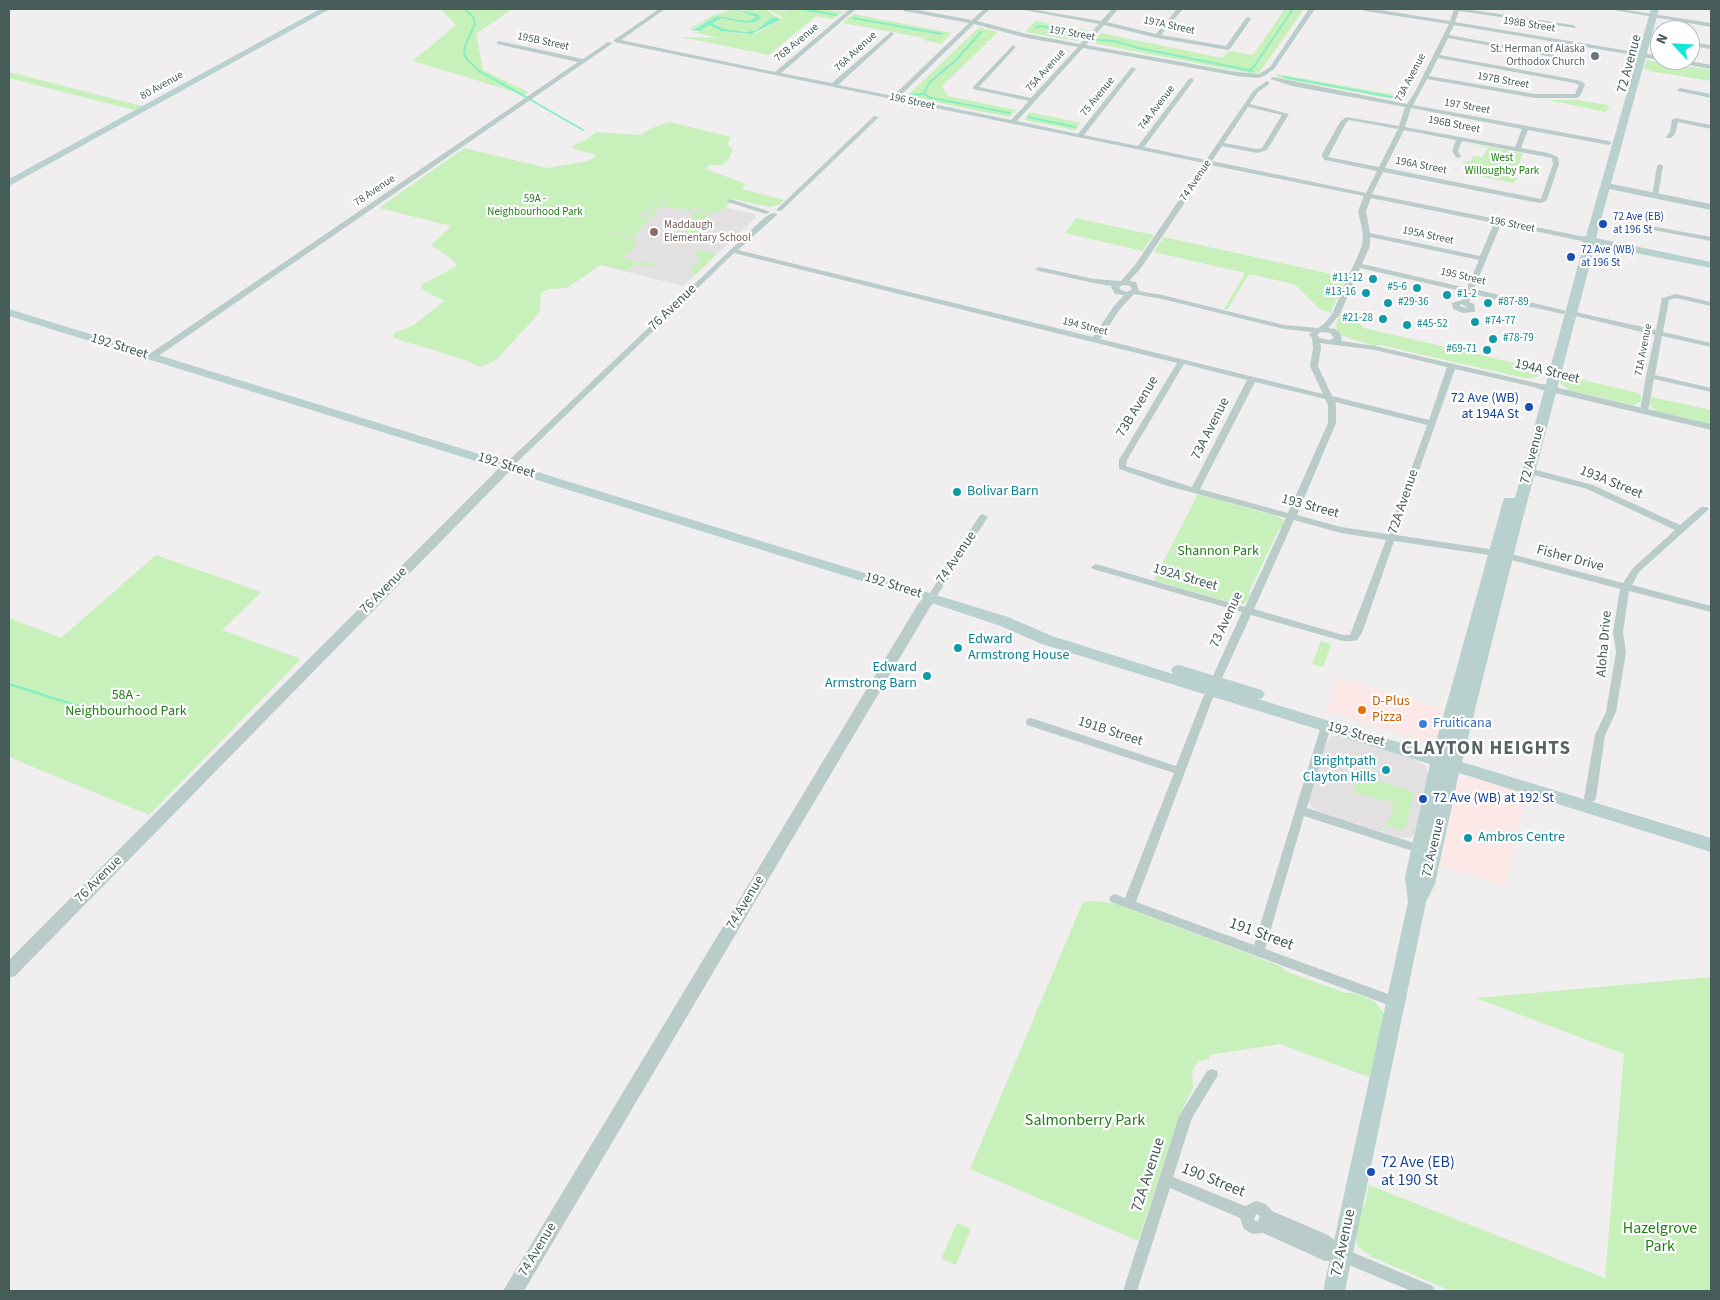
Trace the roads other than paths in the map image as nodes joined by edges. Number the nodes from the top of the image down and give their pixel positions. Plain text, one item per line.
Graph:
1 (326, 9) edge
2 (662, 9) edge
3 (853, 9) edge
4 (904, 9) edge
5 (987, 9) edge
6 (1115, 9) edge
7 (1180, 9) edge
8 (1312, 9) edge
9 (1365, 9) edge
10 (1457, 9) edge
11 (1611, 9) edge
12 (1027, 10) edge
13 (1049, 11) edge
14 (1649, 12) edge
15 (1248, 19) dead end
16 (973, 22) junction
17 (1102, 22) junction
18 (1452, 23) junction
19 (1711, 25) edge
20 (1573, 27) dead end
21 (891, 34) dead end
22 (1157, 36) junction
23 (1446, 36) junction
24 (613, 42) junction
25 (499, 43) dead end
26 (1082, 46) junction
27 (1013, 47) dead end
28 (1552, 54) dead end
29 (1637, 54) junction
30 (1436, 56) junction
31 (1650, 56) edge
32 (583, 61) junction
33 (1272, 68) junction
34 (1133, 69) dead end
35 (776, 74) junction
36 (1425, 77) junction
37 (1258, 78) junction
38 (1191, 80) dead end
39 (1271, 80) junction
40 (834, 86) junction
41 (1680, 90) dead end
42 (1256, 91) junction
43 (1711, 96) edge
44 (894, 98) junction
45 (1033, 100) junction
46 (1247, 105) junction
47 (1409, 106) junction
48 (876, 117) dead end
49 (1012, 123) junction
50 (1402, 127) junction
51 (1525, 128) junction
52 (1711, 128) edge
53 (1079, 137) junction
54 (1669, 137) dead end
55 (1460, 138) junction
56 (1609, 143) junction
57 (1221, 144) junction
58 (1140, 149) junction
59 (1517, 149) junction
60 (1458, 156) dead end
61 (1326, 158) joint
62 (1208, 162) junction
63 (1609, 162) junction
64 (1660, 166) dead end
65 (1380, 170) junction
66 (9, 183) edge
67 (1607, 186) junction
68 (1368, 196) junction
69 (1655, 196) junction
70 (1541, 201) joint
71 (730, 202) dead end
72 (1711, 207) edge
73 (773, 211) junction
74 (1498, 222) junction
75 (1648, 226) dead end
76 (1367, 234) junction
77 (1711, 239) edge
78 (1587, 240) junction
79 (733, 251) junction
80 (1484, 259) junction
81 (1358, 265) junction
82 (1711, 265) edge
83 (1038, 269) dead end
84 (1135, 270) junction
85 (1119, 287) junction
86 (1133, 289) junction
87 (1470, 290) junction
88 (1465, 302) dead end
89 (1711, 304) edge
90 (1117, 308) junction
91 (9, 312) edge
92 (1567, 312) junction
93 (1336, 314) junction
94 (1659, 333) junction
95 (1316, 334) junction
96 (1334, 338) junction
97 (1095, 341) junction
98 (1711, 345) edge
99 (1316, 351) junction
100 (151, 357) junction
101 (1181, 362) junction
102 (1452, 366) junction
103 (1650, 376) junction
104 (1252, 379) junction
105 (1546, 388) junction
106 (1711, 390) edge
107 (1328, 398) junction
108 (1644, 411) junction
109 (1431, 423) junction
110 (1711, 427) edge
111 (507, 466) junction
112 (1122, 467) joint
113 (1529, 471) junction
114 (1195, 490) junction
115 (1704, 509) dead end
116 (983, 517) dead end
117 (1292, 517) junction
118 (1681, 529) junction
119 (1392, 537) junction
120 (1502, 554) junction
121 (1096, 567) dead end
122 (1625, 588) junction
123 (931, 598) junction
124 (1711, 609) edge
125 (1248, 610) junction
126 (1354, 638) joint
127 (1213, 686) junction
128 (1031, 722) dead end
129 (1326, 726) junction
130 (1447, 759) junction
131 (1180, 771) junction
132 (1590, 798) junction
133 (1300, 810) junction
134 (1711, 838) edge
135 (1711, 845) edge
136 (1419, 849) junction
137 (1116, 899) dead end
138 (1417, 902) junction
139 (1129, 904) junction
140 (1258, 951) junction
141 (9, 971) edge
142 (1396, 1002) junction
143 (1212, 1075) dead end
144 (1165, 1180) junction
145 (1342, 1255) junction
146 (513, 1291) edge
147 (1130, 1291) edge
148 (1334, 1291) edge
149 (1428, 1291) edge

1 - 66 main road, 80 Avenue
2 - 24 street, 78 Avenue
3 - 35 street, 76B Avenue
4 - 16 street, 197 Street
5 - 16 street
6 - 17 street, 75A Avenue
7 - 22 street
8 - 33 street
9 - 18 street, 198B Street
10 - 18 street, 73A Avenue
10 - 20 street
11 - 14 street
12 - 13 street, 197A Street
13 - 17 street, 197A Street
14 - 19 street
14 - 29 main road, 72 Avenue
15 - 22 street, 197A Street
16 - 26 street, 197 Street
16 - 44 street
17 - 22 street, 197A Street
17 - 26 street, 75A Avenue
18 - 23 street, 73A Avenue
18 - 29 street, 198B Street
21 - 40 street, 76A Avenue
23 - 28 street
23 - 30 street, 73A Avenue
24 - 32 street, 78 Avenue
24 - 35 street, 196 Street
25 - 32 street, 195B Street
26 - 37 street, 197 Street
26 - 45 street, 75A Avenue
27 - 45 street
29 - 31 street, 198B Street
29 - 56 main road, 72 Avenue
29 - 63 main road, 72 Avenue
30 - 36 street, 73A Avenue
30 - 36 street, 197B Street
32 - 100 street, 78 Avenue
33 - 37 street
33 - 39 street
34 - 53 street, 75 Avenue
35 - 40 street, 196 Street
36 - 47 street, 73A Avenue
37 - 39 street, 197 Street
37 - 42 street, 74 Avenue
38 - 58 street, 74A Avenue
39 - 42 street, 74 Avenue
39 - 47 street, 197 Street
40 - 44 street, 196 Street
41 - 43 street
42 - 46 street, 74 Avenue
44 - 49 street, 196 Street
45 - 49 street, 75A Avenue
46 - 57 street, 74 Avenue
46 - 57 street
47 - 50 street, 73A Avenue
47 - 51 street, 197 Street
48 - 73 street, 76 Avenue
49 - 53 street, 196 Street
50 - 55 street, 196B Street
50 - 61 street, 196B Street
50 - 65 street, 73A Avenue
51 - 56 street, 197 Street
51 - 59 street
52 - 54 street
53 - 58 street, 196 Street
55 - 59 street, 196B Street
55 - 60 street
56 - 63 main road, 72 Avenue
57 - 62 street, 74 Avenue
58 - 62 street, 196 Street
59 - 70 street, 196B Street
61 - 65 street, 196A Street
62 - 68 street, 196 Street
62 - 84 street, 74 Avenue
63 - 67 main road, 72 Avenue
63 - 78 main road, 72 Avenue
64 - 69 street
65 - 68 street, 73A Avenue
65 - 70 street, 196A Street
67 - 69 street
67 - 78 main road, 72 Avenue
68 - 74 street, 196 Street
68 - 76 street, 73A Avenue
69 - 72 street
71 - 73 street
73 - 79 street, 76 Avenue
74 - 78 street, 196 Street
74 - 80 street
75 - 77 street
76 - 80 street, 195A Street
76 - 81 street
78 - 82 main road, 196 Street
78 - 92 main road, 72 Avenue
78 - 92 main road, 72 Avenue
79 - 97 street, 194 Street
79 - 111 street, 76 Avenue
80 - 87 street
81 - 87 street, 195 Street
81 - 93 street
83 - 85 street
84 - 85 street, 74 Avenue
84 - 86 street, 74 Avenue
85 - 86 street
85 - 90 street
86 - 90 street
86 - 95 street
87 - 88 street
87 - 92 street, 195 Street
89 - 94 street, 71A Avenue
90 - 97 street
91 - 100 main road, 192 Street
92 - 94 street, 195 Street
92 - 105 main road, 72 Avenue
93 - 95 street
93 - 96 street
94 - 98 street, 195 Street
94 - 103 street, 71A Avenue
95 - 96 street
95 - 96 street
95 - 99 street, 73 Avenue
96 - 99 street
96 - 102 street, 194A Street
97 - 101 street, 194 Street
99 - 107 street, 73 Avenue
100 - 111 main road, 192 Street
101 - 104 street, 194 Street
101 - 112 street, 73B Avenue
102 - 105 street, 194A Street
102 - 109 street, 72A Avenue
103 - 106 street
103 - 108 street, 71A Avenue
104 - 107 street, 194 Street
104 - 114 street, 73A Avenue
105 - 108 street, 194A Street
105 - 113 main road, 72 Avenue
105 - 120 main road, 72 Avenue
107 - 109 street, 194 Street
107 - 117 street, 73 Avenue
108 - 110 street, 194A Street
109 - 119 street, 72A Avenue
111 - 123 main road, 192 Street
111 - 141 street, 76 Avenue
112 - 114 street, 193 Street
113 - 118 street, 193A Street
113 - 120 main road, 72 Avenue
114 - 117 street, 193 Street
115 - 118 street, Aloha Drive
116 - 123 street, 74 Avenue
117 - 119 street, 193 Street
117 - 125 street, 73 Avenue
118 - 122 street, Aloha Drive
119 - 120 street, 193 Street
119 - 126 street, 72A Avenue
120 - 122 street, Fisher Drive
120 - 130 main road, 72 Avenue
120 - 130 main road, 72 Avenue
121 - 125 street, 192A Street
122 - 124 street, Fisher Drive
122 - 132 street, Aloha Drive
123 - 127 main road, 192 Street
123 - 146 street, 74 Avenue
125 - 126 street, 192A Street
125 - 127 street, 73 Avenue
127 - 129 main road, 192 Street
127 - 130 main road, 192 Street
127 - 131 street, 73 Avenue
128 - 131 street, 191B Street
129 - 130 main road, 192 Street
129 - 133 street
130 - 132 main road, 192 Street
130 - 135 main road, 192 Street
130 - 136 main road, 72 Avenue
130 - 138 main road, 72 Avenue
131 - 139 street, 73 Avenue
132 - 134 main road, 192 Street
133 - 136 street
133 - 140 street
136 - 138 main road, 72 Avenue
137 - 139 street, 191 Street
138 - 142 main road, 72 Avenue
139 - 140 street, 191 Street
140 - 142 street, 191 Street
142 - 145 main road, 72 Avenue
143 - 144 street, 72A Avenue
144 - 145 street, 190 Street
144 - 147 street, 72A Avenue
145 - 148 main road, 72 Avenue
145 - 149 street, 190 Street

